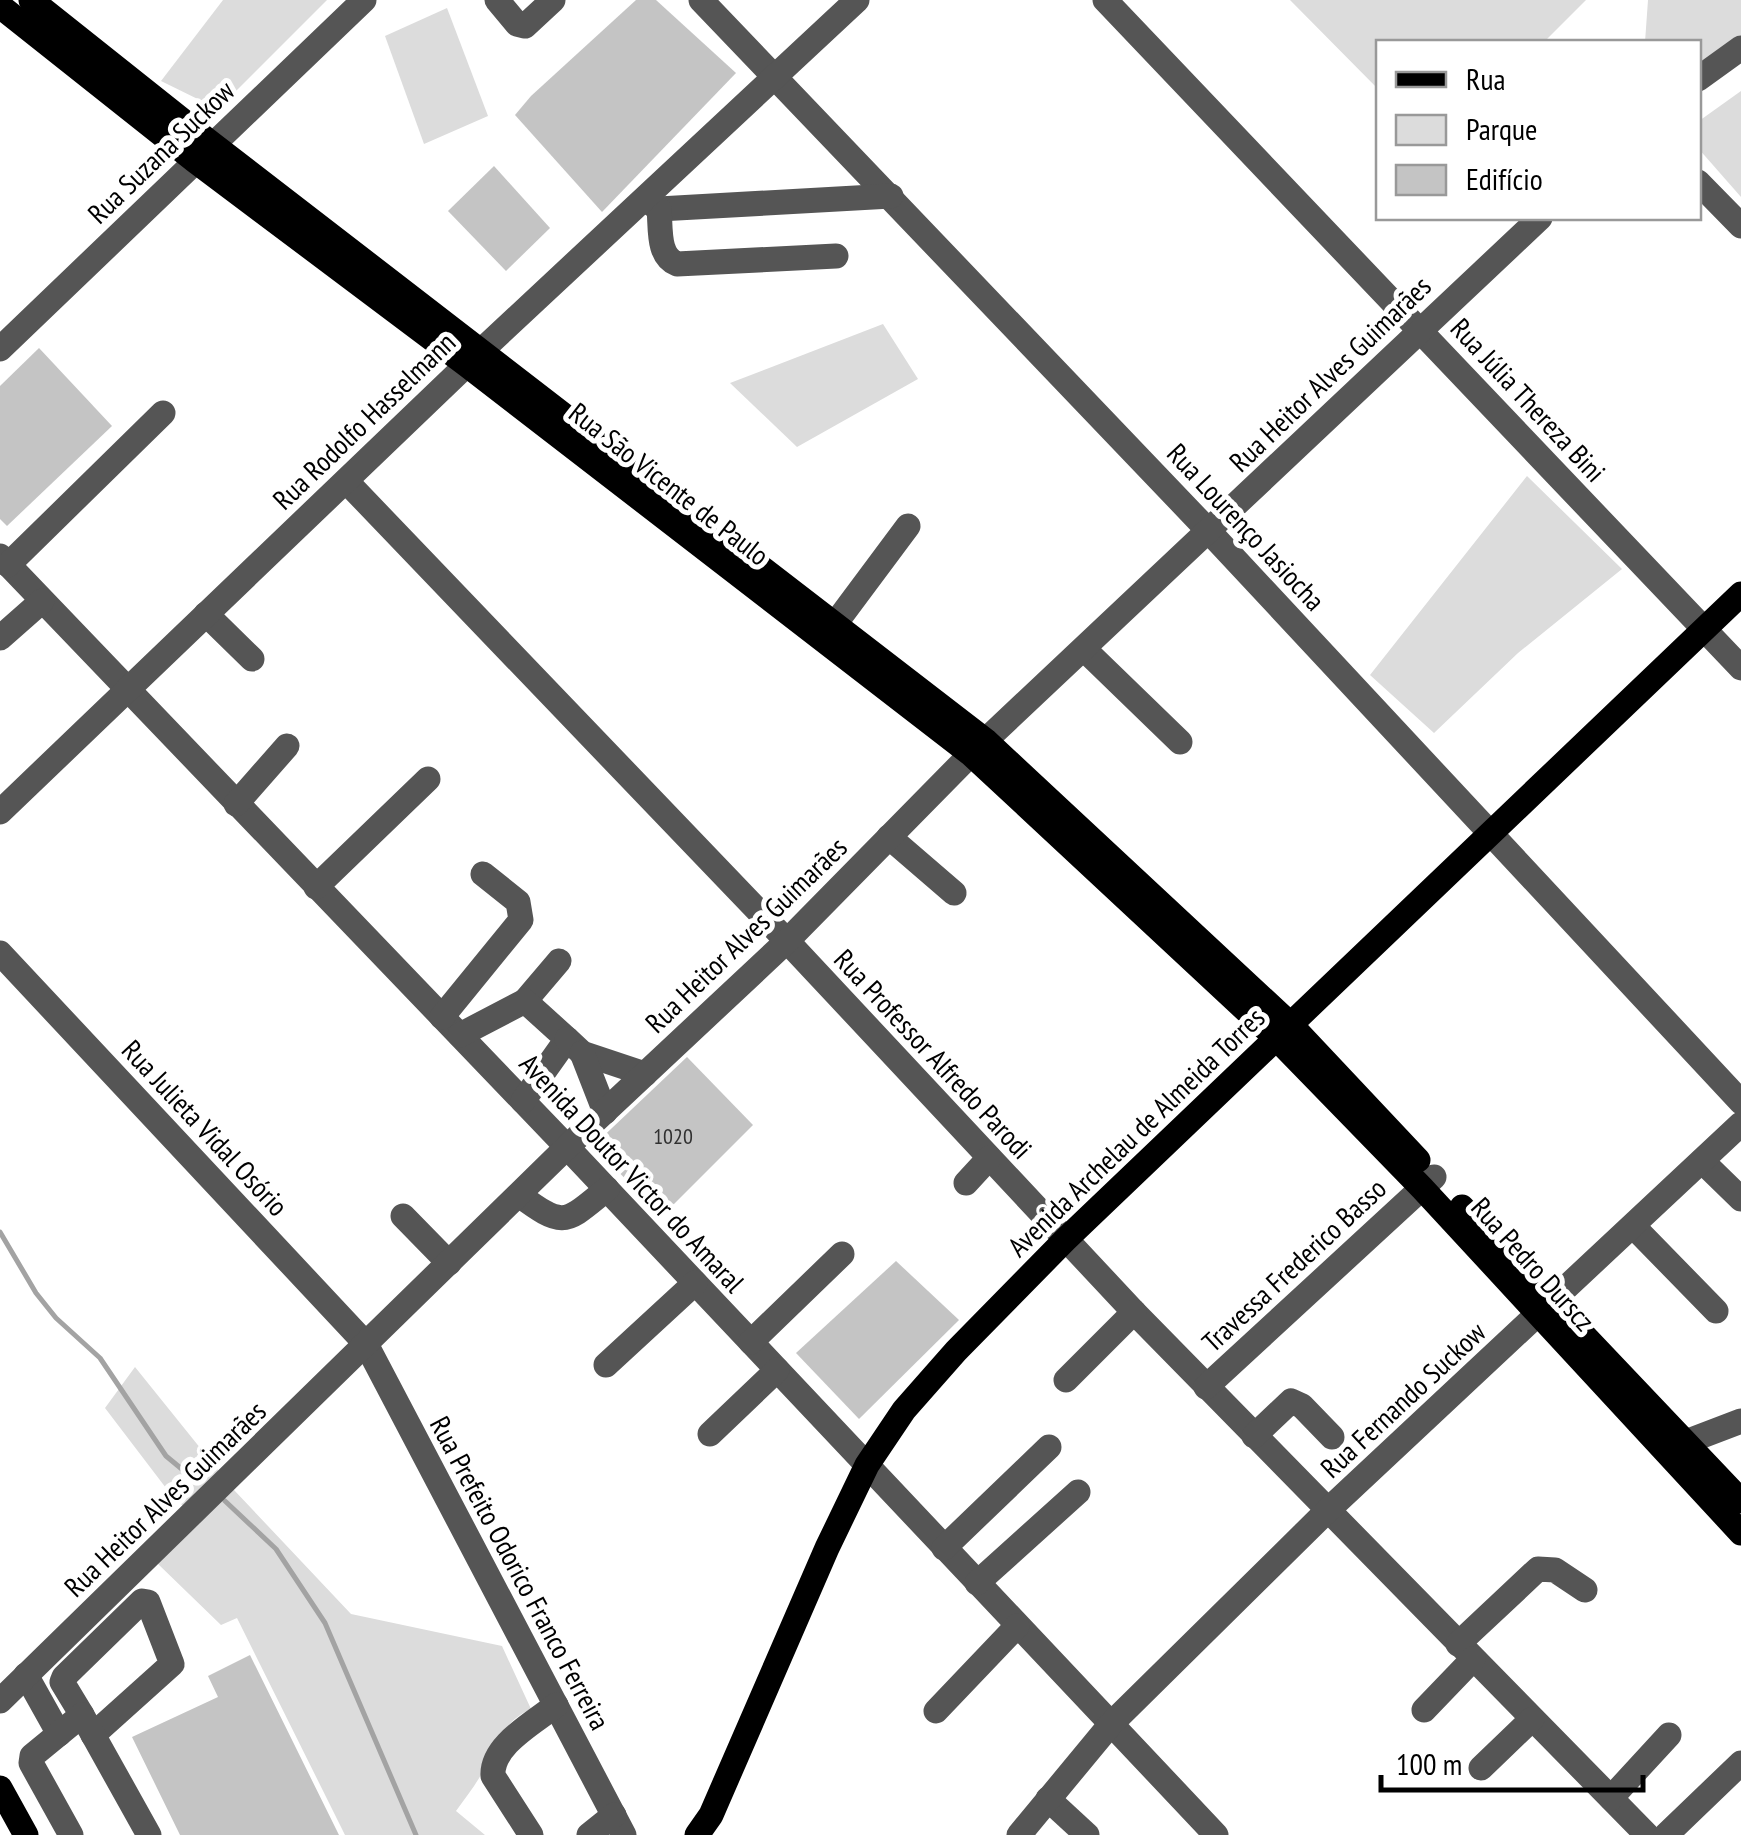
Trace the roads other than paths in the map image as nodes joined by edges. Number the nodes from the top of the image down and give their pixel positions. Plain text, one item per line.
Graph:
1 (32, 0) edge
2 (364, 0) edge
3 (497, 0) edge
4 (553, 0) edge
5 (701, 0) edge
6 (857, 0) edge
7 (1105, 0) edge
8 (0, 6) edge
9 (1741, 48) edge
10 (1701, 76) edge
11 (774, 79) junction
12 (144, 105) junction
13 (203, 152) junction
14 (1701, 185) edge
15 (892, 196) junction
16 (652, 204) junction
17 (1538, 220) edge
18 (1741, 226) edge
19 (836, 256) dead end
20 (1420, 329) junction
21 (0, 349) edge
22 (475, 358) junction
23 (163, 413) dead end
24 (346, 481) junction
25 (908, 526) dead end
26 (1209, 531) junction
27 (5, 566) edge
28 (1741, 594) edge
29 (42, 601) junction
30 (206, 614) junction
31 (835, 624) junction
32 (1704, 629) junction
33 (0, 638) edge
34 (1084, 649) junction
35 (252, 659) dead end
36 (1741, 668) edge
37 (126, 690) junction
38 (1180, 742) dead end
39 (288, 746) dead end
40 (978, 748) junction
41 (428, 779) dead end
42 (236, 804) junction
43 (0, 812) edge
44 (1490, 833) junction
45 (889, 838) junction
46 (483, 874) dead end
47 (316, 887) junction
48 (954, 893) dead end
49 (787, 941) junction
50 (0, 953) edge
51 (559, 961) dead end
52 (524, 1002) junction
53 (451, 1026) junction
54 (1284, 1032) junction
55 (574, 1046) junction
56 (645, 1074) junction
57 (523, 1100) junction
58 (1741, 1102) edge
59 (604, 1112) junction
60 (1741, 1124) edge
61 (568, 1147) junction
62 (989, 1158) junction
63 (1702, 1162) junction
64 (1428, 1182) junction
65 (966, 1184) dead end
66 (607, 1189) junction
67 (519, 1194) junction
68 (1741, 1199) edge
69 (403, 1216) dead end
70 (1633, 1226) junction
71 (1065, 1240) junction
72 (842, 1254) dead end
73 (449, 1263) junction
74 (695, 1282) junction
75 (1545, 1309) junction
76 (1716, 1311) dead end
77 (1134, 1312) junction
78 (751, 1342) junction
79 (366, 1344) junction
80 (606, 1365) dead end
81 (778, 1370) junction
82 (1066, 1380) dead end
83 (1206, 1387) junction
84 (1741, 1421) edge
85 (710, 1434) dead end
86 (1254, 1436) junction
87 (1332, 1437) dead end
88 (1686, 1442) junction
89 (1049, 1447) dead end
90 (867, 1466) junction
91 (1078, 1492) dead end
92 (1741, 1501) edge
93 (1327, 1511) junction
94 (1741, 1533) edge
95 (944, 1548) junction
96 (978, 1583) junction
97 (1585, 1590) dead end
98 (1017, 1626) junction
99 (1466, 1652) junction
100 (26, 1676) junction
101 (0, 1701) edge
102 (556, 1705) junction
103 (1424, 1710) dead end
104 (936, 1711) dead end
105 (1532, 1718) junction
106 (88, 1725) junction
107 (1110, 1725) junction
108 (59, 1734) junction
109 (1669, 1735) dead end
110 (1741, 1763) edge
111 (1481, 1768) dead end
112 (0, 1788) edge
113 (1611, 1798) junction
114 (1048, 1799) junction
115 (622, 1828) edge
116 (702, 1831) edge
117 (26, 1835) edge
118 (71, 1835) edge
119 (149, 1835) edge
120 (530, 1835) edge
121 (589, 1835) edge
122 (1019, 1835) edge
123 (1087, 1835) edge
124 (1216, 1835) edge
125 (1647, 1835) edge
126 (1666, 1835) edge

1 - 12 main road, Rua São Vicente de Paulo
2 - 13 street, Rua Suzana Suckow
3 - 4 street
5 - 11 street, Rua Lourenço Jasiocha
6 - 11 street, Rua Rodolfo Hasselmann
7 - 20 street, Rua Júlia Thereza Bini
8 - 12 main road, Rua São Vicente de Paulo
9 - 10 street
11 - 15 street, Rua Lourenço Jasiocha
11 - 16 street, Rua Rodolfo Hasselmann
12 - 13 main road, Rua São Vicente de Paulo
13 - 21 street, Rua Suzana Suckow
13 - 22 main road, Rua São Vicente de Paulo
14 - 18 street
15 - 16 street
15 - 26 street, Rua Lourenço Jasiocha
16 - 19 street
16 - 22 street, Rua Rodolfo Hasselmann
17 - 20 street, Rua Heitor Alves Guimarães
20 - 26 street, Rua Heitor Alves Guimarães
20 - 32 street, Rua Júlia Thereza Bini
22 - 24 street, Rua Rodolfo Hasselmann
22 - 31 main road, Rua São Vicente de Paulo
22 - 40 main road, Rua São Vicente de Paulo
23 - 27 street
24 - 30 street, Rua Rodolfo Hasselmann
24 - 49 street, Rua Professor Alfredo Parodi
25 - 31 street
26 - 34 street, Rua Heitor Alves Guimarães
26 - 44 street, Rua Lourenço Jasiocha
27 - 29 street, Avenida Doutor Victor do Amaral
28 - 32 main road, Avenida Archelau de Almeida Torres
29 - 33 street
29 - 37 street, Avenida Doutor Victor do Amaral
30 - 35 street
30 - 37 street, Rua Rodolfo Hasselmann
31 - 40 main road, Rua São Vicente de Paulo
32 - 36 street, Rua Júlia Thereza Bini
32 - 44 main road, Avenida Archelau de Almeida Torres
34 - 38 street
34 - 40 street, Rua Heitor Alves Guimarães
37 - 42 street, Avenida Doutor Victor do Amaral
37 - 43 street, Rua Rodolfo Hasselmann
39 - 42 street
40 - 45 street, Rua Heitor Alves Guimarães
40 - 54 main road, Rua São Vicente de Paulo
41 - 47 street
42 - 47 street, Avenida Doutor Victor do Amaral
44 - 54 main road, Avenida Archelau de Almeida Torres
44 - 58 street, Rua Lourenço Jasiocha
45 - 48 street
45 - 49 street, Rua Heitor Alves Guimarães
46 - 53 street
47 - 53 street, Avenida Doutor Victor do Amaral
49 - 56 street, Rua Heitor Alves Guimarães
49 - 62 street, Rua Professor Alfredo Parodi
50 - 79 street, Rua Julieta Vidal Osório
51 - 52 street
52 - 53 street
52 - 55 street
53 - 57 street, Avenida Doutor Victor do Amaral
54 - 64 main road, Rua Pedro Durscz
54 - 71 main road, Avenida Archelau de Almeida Torres
55 - 56 street
55 - 57 street
55 - 59 street
56 - 59 street, Rua Heitor Alves Guimarães
57 - 61 street, Avenida Doutor Victor do Amaral
59 - 61 street, Rua Heitor Alves Guimarães
60 - 63 street, Rua Fernando Suckow
61 - 66 street, Avenida Doutor Victor do Amaral
61 - 67 street, Rua Heitor Alves Guimarães
62 - 65 street
62 - 71 street, Rua Professor Alfredo Parodi
63 - 68 street
63 - 70 street, Rua Fernando Suckow
64 - 75 main road, Rua Pedro Durscz
64 - 83 street, Travessa Frederico Basso
66 - 67 street
66 - 74 street, Avenida Doutor Victor do Amaral
67 - 73 street, Rua Heitor Alves Guimarães
69 - 73 street
70 - 75 street, Rua Fernando Suckow
70 - 76 street
71 - 77 street, Rua Professor Alfredo Parodi
71 - 90 main road, Avenida Archelau de Almeida Torres
72 - 78 street
73 - 79 street, Rua Heitor Alves Guimarães
74 - 78 street, Avenida Doutor Victor do Amaral
74 - 80 street
75 - 88 main road, Rua Pedro Durscz
75 - 93 street, Rua Fernando Suckow
75 - 94 main road, Rua Pedro Durscz
77 - 82 street
77 - 83 street, Rua Professor Alfredo Parodi
78 - 81 street, Avenida Doutor Victor do Amaral
79 - 100 street, Rua Heitor Alves Guimarães
79 - 102 street, Rua Prefeito Odorico Franco Ferreira
81 - 85 street
81 - 90 street, Avenida Doutor Victor do Amaral
83 - 86 street, Rua Professor Alfredo Parodi
84 - 88 street
86 - 87 street
86 - 93 street, Rua Professor Alfredo Parodi
88 - 92 main road, Rua Pedro Durscz
89 - 95 street
90 - 95 street, Avenida Doutor Victor do Amaral
90 - 116 main road, Avenida Archelau de Almeida Torres
91 - 96 street
93 - 99 street, Rua Professor Alfredo Parodi
93 - 107 street, Rua Fernando Suckow
95 - 96 street, Avenida Doutor Victor do Amaral
96 - 98 street, Avenida Doutor Victor do Amaral
97 - 99 street
98 - 104 street
98 - 107 street, Avenida Doutor Victor do Amaral
99 - 103 street
99 - 105 street, Rua Professor Alfredo Parodi
100 - 101 street, Rua Heitor Alves Guimarães
100 - 108 street
102 - 115 street, Rua Prefeito Odorico Franco Ferreira
102 - 120 street
105 - 111 street
105 - 113 street, Rua Professor Alfredo Parodi
106 - 106 street
106 - 108 street
106 - 119 street
107 - 114 street, Rua Fernando Suckow
107 - 124 street, Avenida Doutor Victor do Amaral
108 - 118 street
109 - 113 street
110 - 126 street
112 - 117 main road
113 - 125 street, Rua Professor Alfredo Parodi
114 - 122 street, Rua Fernando Suckow
114 - 123 street
115 - 121 street

